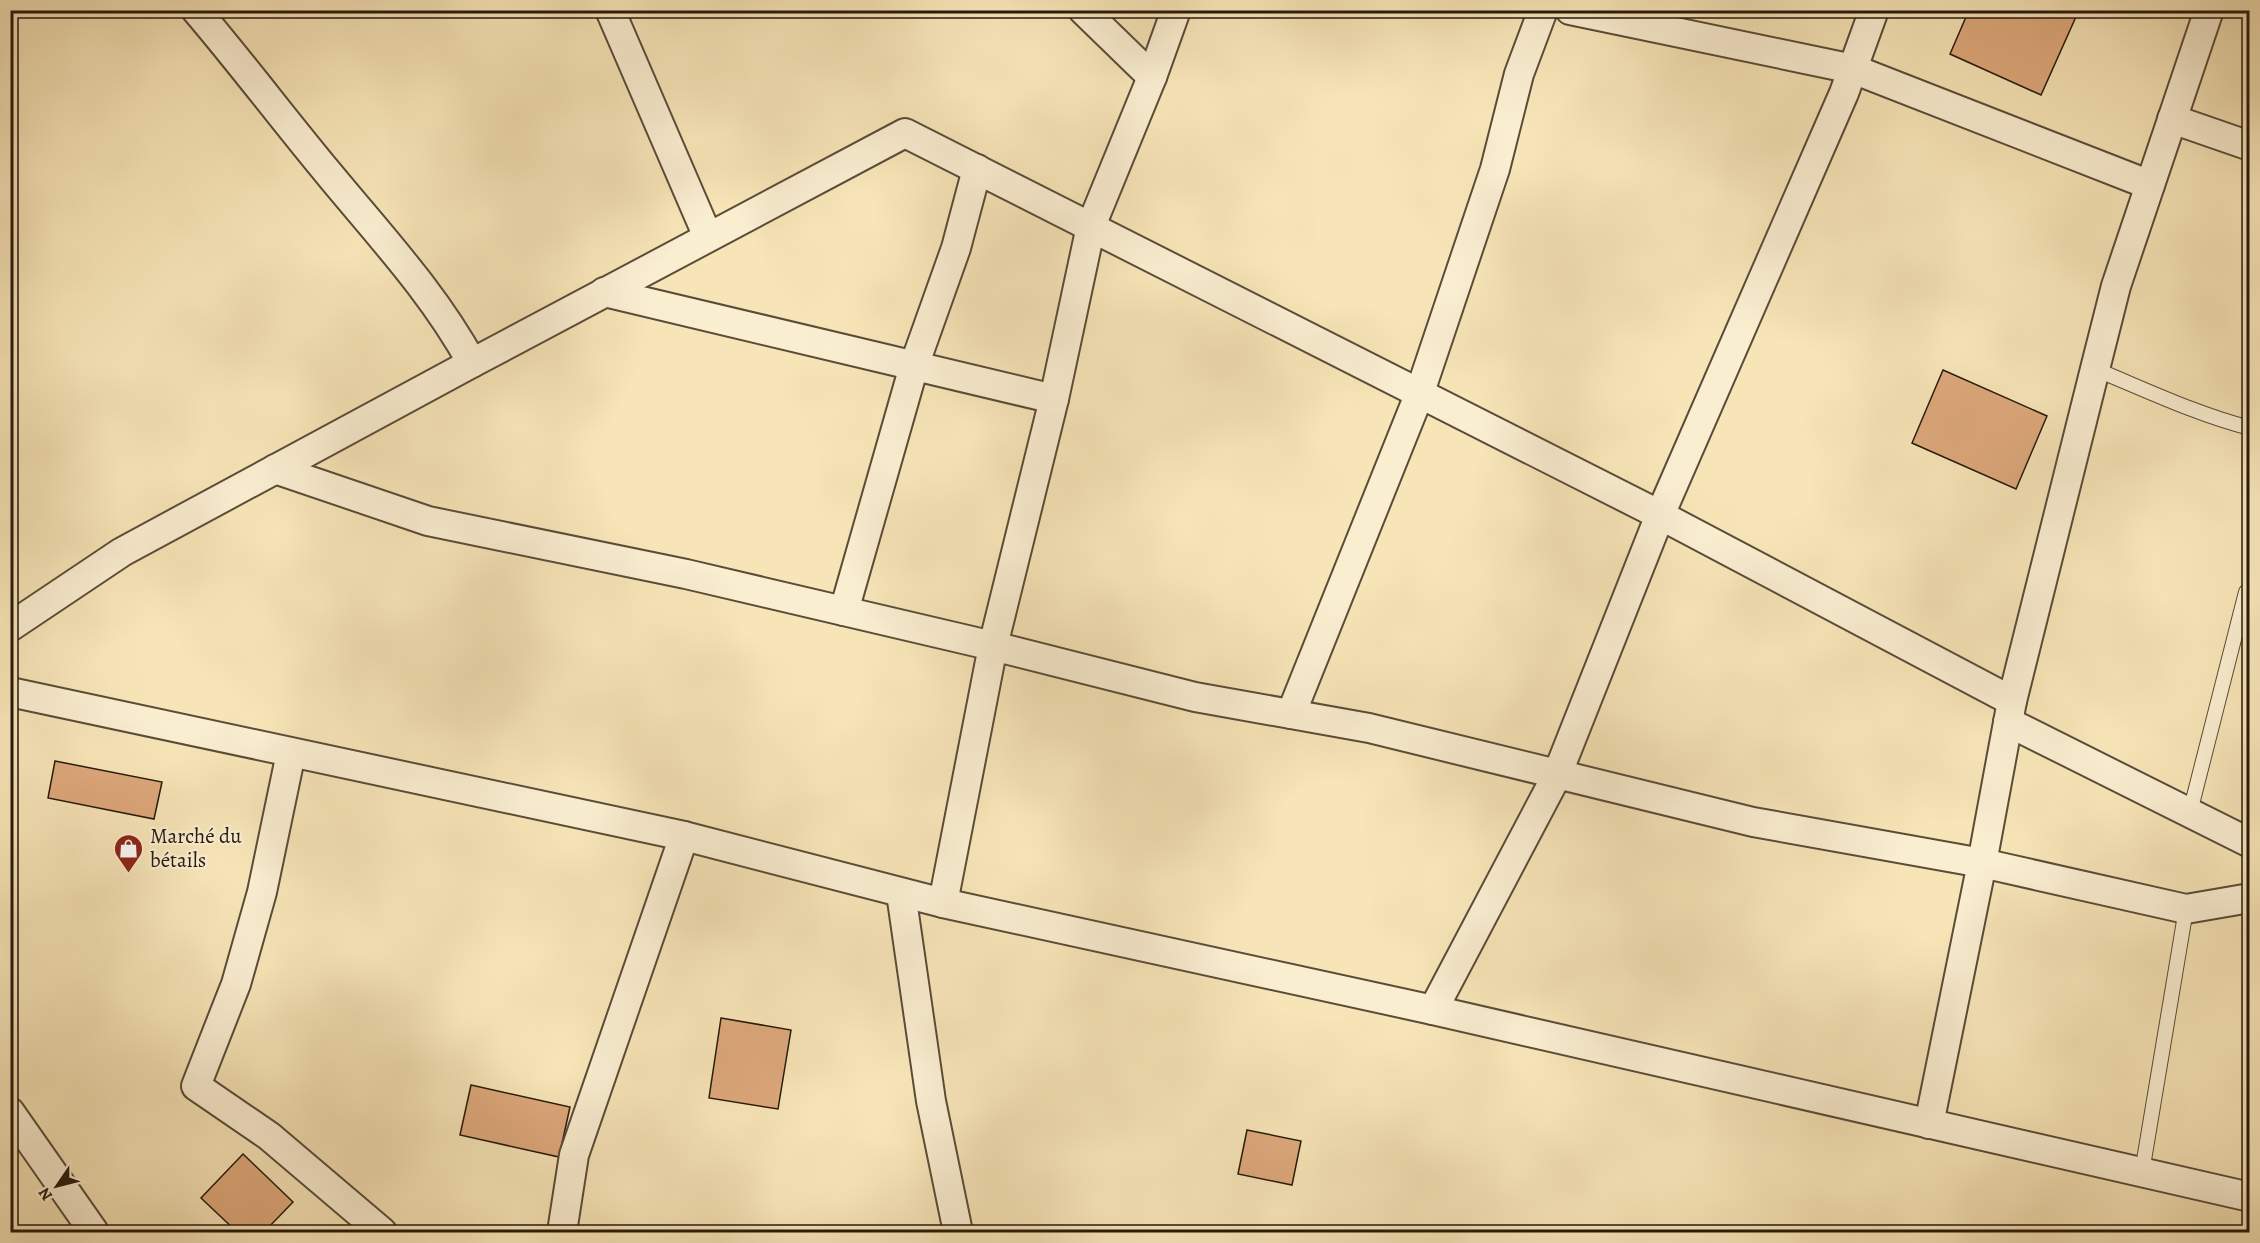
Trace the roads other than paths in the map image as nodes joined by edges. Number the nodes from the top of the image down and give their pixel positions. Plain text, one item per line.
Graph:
1 (196, 10) edge
2 (610, 10) edge
3 (1083, 10) edge
4 (1176, 10) edge
5 (1543, 10) edge
6 (1570, 10) edge
7 (1874, 10) edge
8 (2209, 10) edge
9 (1853, 69) junction
10 (1152, 77) junction
11 (2172, 119) junction
12 (2250, 146) edge
13 (977, 169) junction
14 (2150, 185) junction
15 (1091, 226) junction
16 (708, 237) junction
17 (604, 292) junction
18 (472, 363) junction
19 (914, 366) junction
20 (2095, 369) junction
21 (1419, 395) junction
22 (1054, 399) junction
23 (2250, 428) edge
24 (276, 469) junction
25 (1659, 515) junction
26 (2246, 592) dead end
27 (844, 611) junction
28 (10, 627) edge
29 (993, 646) junction
30 (10, 692) edge
31 (2010, 711) junction
32 (1291, 714) junction
33 (291, 753) junction
34 (1557, 775) junction
35 (2190, 812) junction
36 (684, 836) junction
37 (2250, 843) edge
38 (1982, 863) junction
39 (901, 892) junction
40 (2250, 898) edge
41 (943, 903) junction
42 (2186, 909) junction
43 (1433, 1010) junction
44 (10, 1112) edge
45 (1929, 1124) junction
46 (2142, 1172) junction
47 (2250, 1197) edge
48 (94, 1233) edge
49 (382, 1233) edge
50 (562, 1233) edge
51 (958, 1233) edge

1 - 18 street
2 - 16 street
3 - 10 street
4 - 10 street
5 - 21 street
6 - 9 street
7 - 9 street
8 - 11 street
9 - 14 street
9 - 25 street
10 - 15 street
11 - 12 street
11 - 14 street
13 - 15 street
13 - 16 street
13 - 19 street
14 - 20 street
15 - 21 street
15 - 22 street
16 - 17 street
17 - 18 street
17 - 19 street
18 - 24 street
19 - 22 street
19 - 27 street
20 - 23 lane
20 - 31 street
21 - 25 street
21 - 32 street
22 - 29 street
24 - 27 street
24 - 28 street
25 - 31 street
25 - 34 street
26 - 35 lane
27 - 29 street
29 - 32 street
29 - 41 street
30 - 33 street
31 - 35 street
31 - 38 street
32 - 34 street
33 - 36 street
33 - 49 street
34 - 38 street
34 - 43 street
35 - 37 street
36 - 39 street
36 - 50 street
38 - 42 street
38 - 45 street
39 - 41 street
39 - 51 street
40 - 42 street
41 - 43 street
42 - 46 lane
43 - 45 street
44 - 48 street
45 - 46 street
46 - 47 street

